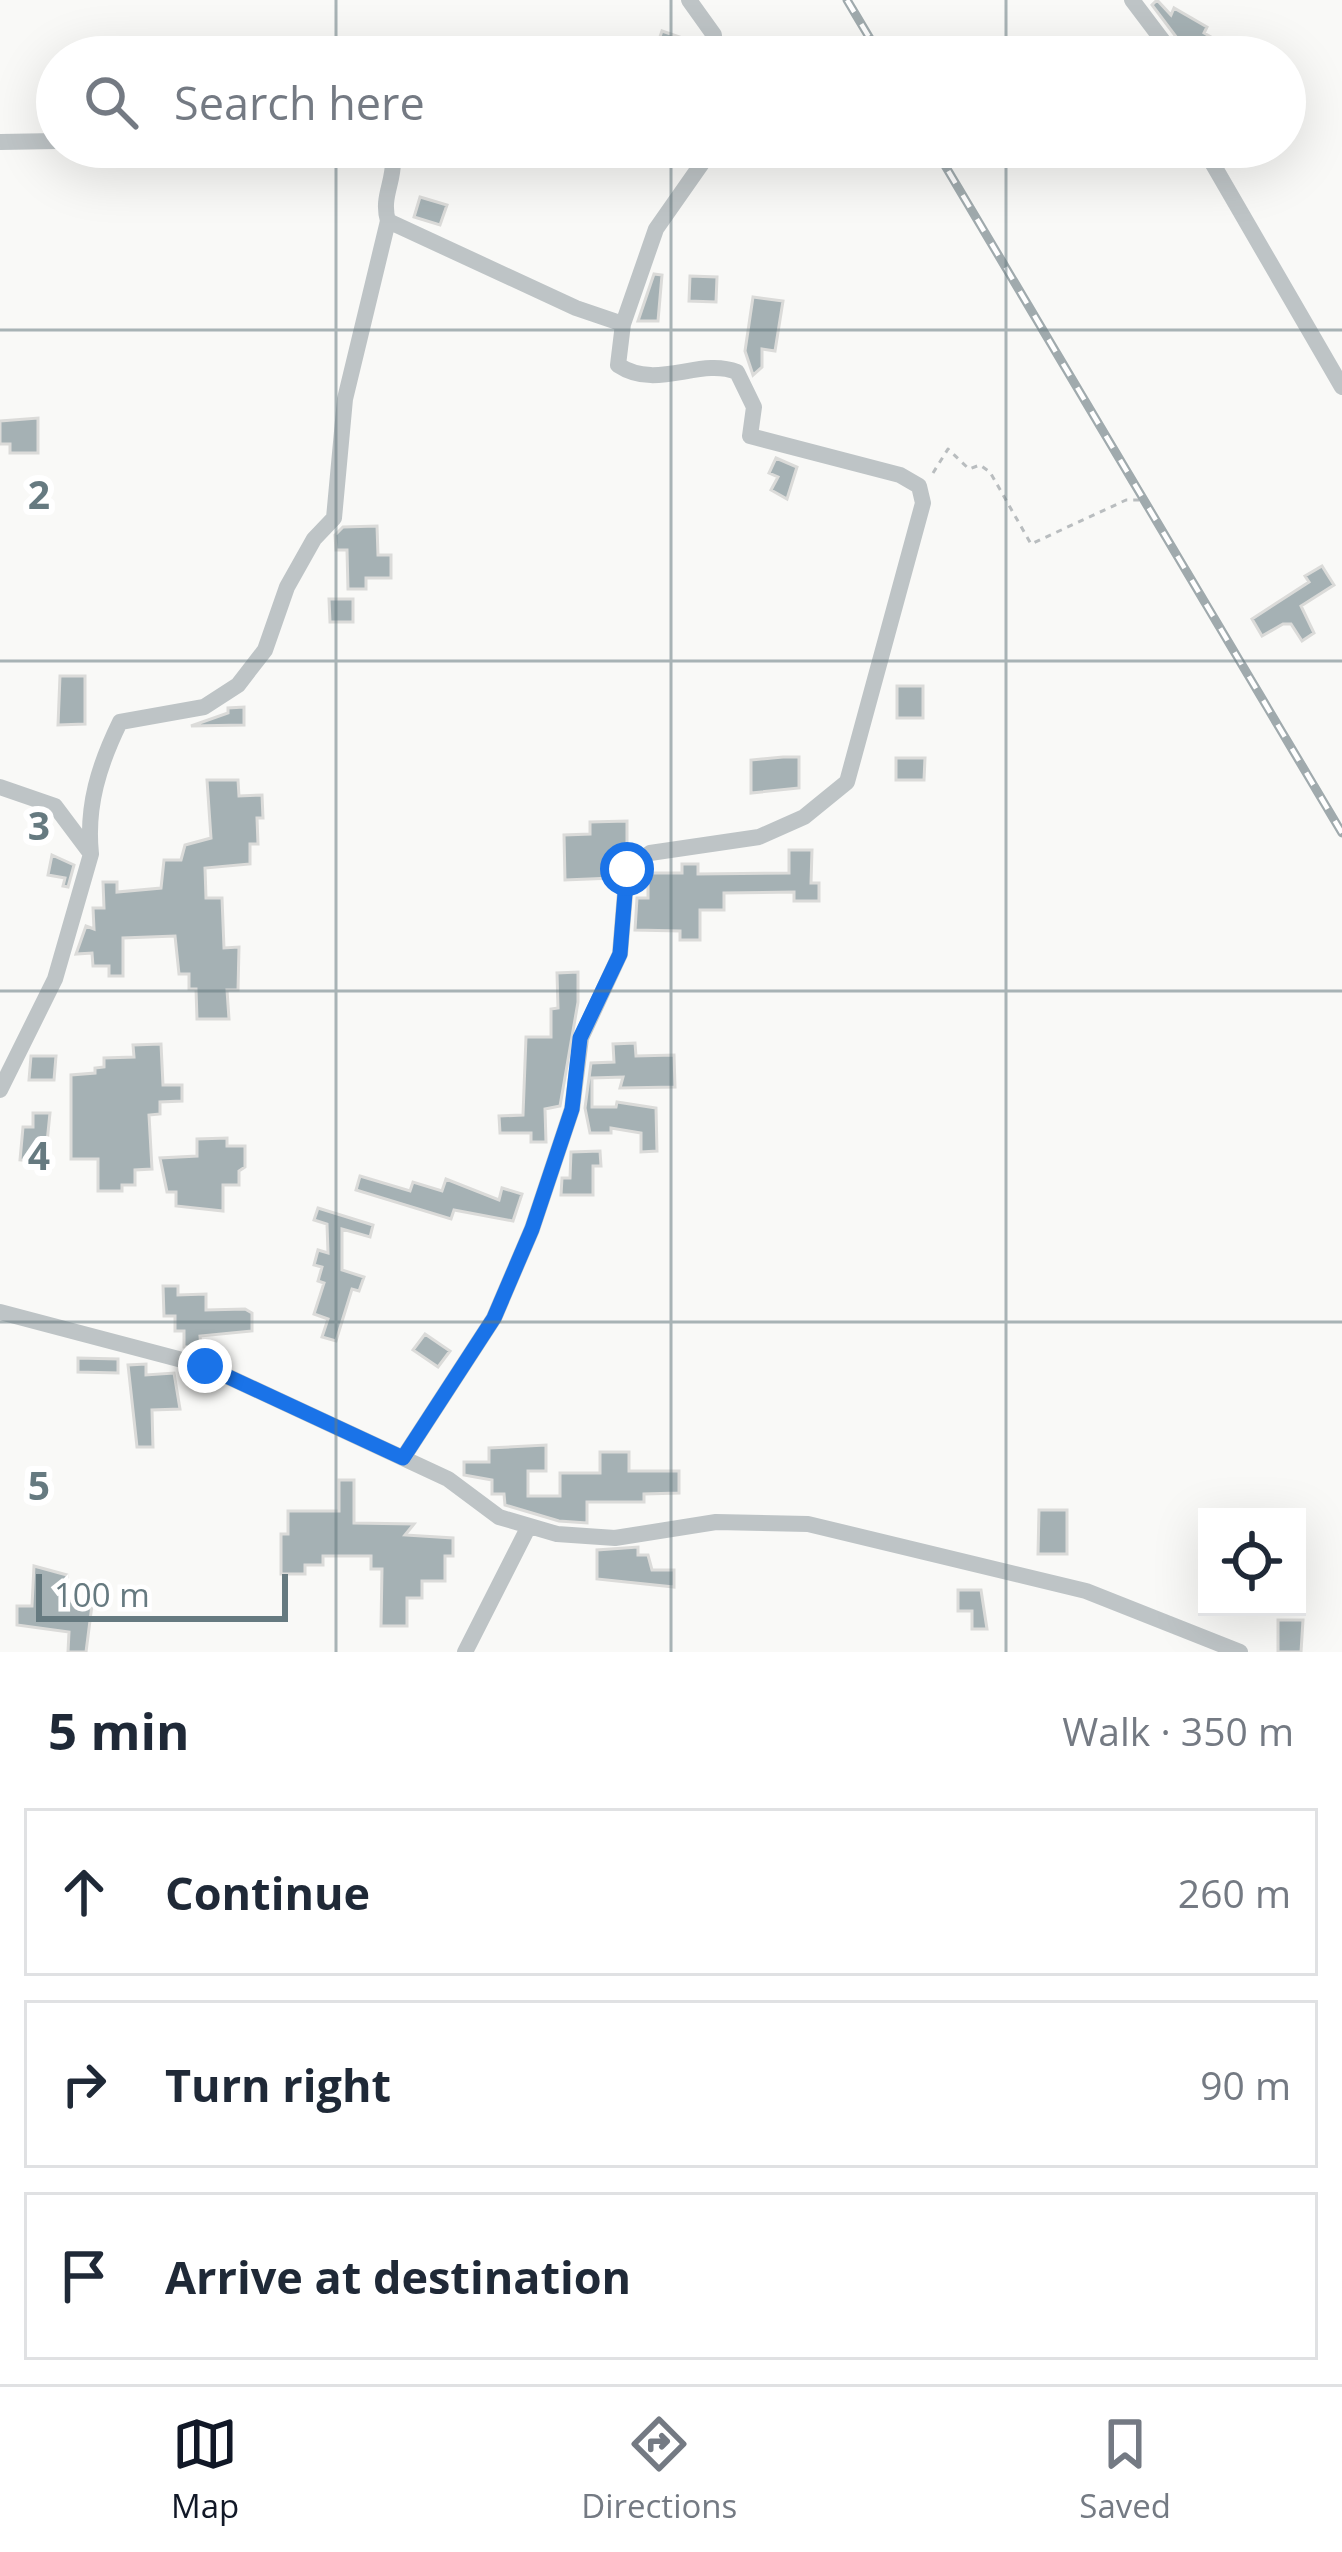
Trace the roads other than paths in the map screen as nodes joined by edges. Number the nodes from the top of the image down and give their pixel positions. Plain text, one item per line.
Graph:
1 (688, 0) edge
2 (1132, 0) edge
3 (714, 36) edge
4 (1159, 36) edge
5 (36, 141) edge
6 (0, 142) edge
7 (391, 168) edge
8 (699, 168) edge
9 (1215, 168) edge
10 (388, 221) junction
11 (623, 324) junction
12 (1342, 387) edge
13 (0, 787) edge
14 (91, 854) junction
15 (0, 1090) edge
16 (0, 1312) edge
17 (403, 1458) junction
18 (529, 1526) junction
19 (465, 1652) edge
20 (1240, 1652) edge

1 - 3 street
2 - 4 street
5 - 6 street
7 - 10 street
8 - 11 street
9 - 12 street
10 - 11 street
10 - 14 street
11 - 17 street
13 - 14 street
14 - 15 street
16 - 17 street
17 - 18 street
18 - 19 street
18 - 20 street

